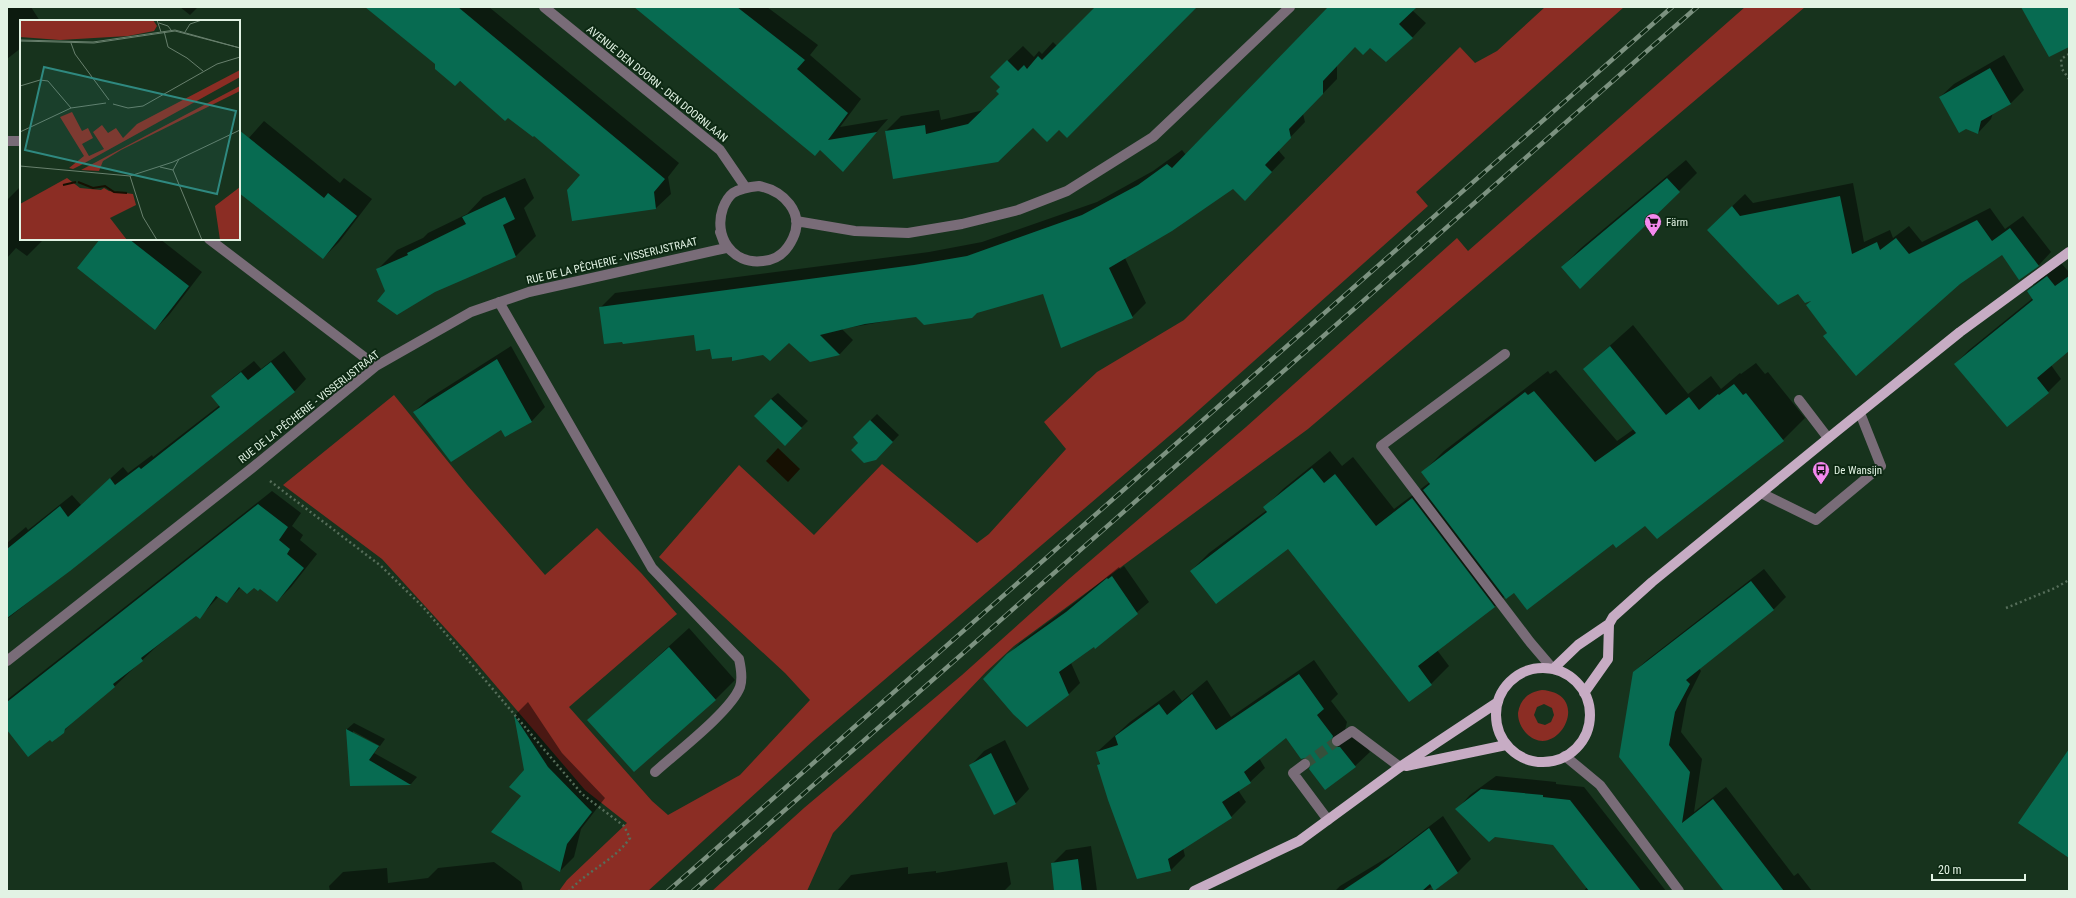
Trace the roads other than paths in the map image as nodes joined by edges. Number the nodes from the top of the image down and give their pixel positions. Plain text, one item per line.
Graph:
1 (544, 7) edge
2 (1290, 7) edge
3 (7, 141) edge
4 (20, 141) edge
5 (746, 188) junction
6 (796, 221) junction
7 (720, 232) junction
8 (210, 240) edge
9 (2069, 252) edge
10 (499, 302) junction
11 (1505, 354) dead end
12 (376, 366) junction
13 (1799, 400) dead end
14 (1860, 413) junction
15 (1828, 438) junction
16 (1761, 493) junction
17 (1609, 624) junction
18 (7, 661) edge
19 (1553, 669) junction
20 (1584, 693) junction
21 (1498, 702) junction
22 (1336, 742) tunnel mouth
23 (1506, 745) junction
24 (1566, 756) junction
25 (1305, 764) tunnel mouth
26 (1400, 767) junction
27 (655, 772) dead end
28 (1328, 820) junction
29 (1194, 891) edge
30 (1679, 891) edge

1 - 5 street, AVENUE DEN DOORN - DEN DOORNLAAN
2 - 6 street
3 - 4 street
5 - 6 street, RUE DE LA PÊCHERIE - VISSERIJSTRAAT
5 - 7 street, RUE DE LA PÊCHERIE - VISSERIJSTRAAT
6 - 7 street
7 - 10 street, RUE DE LA PÊCHERIE - VISSERIJSTRAAT
8 - 12 street
9 - 14 main road
10 - 12 street, RUE DE LA PÊCHERIE - VISSERIJSTRAAT
10 - 27 street
11 - 19 street
12 - 18 street, RUE DE LA PÊCHERIE - VISSERIJSTRAAT
13 - 15 street
14 - 15 main road
14 - 16 street
15 - 16 main road
16 - 17 main road
17 - 19 main road
17 - 20 main road
19 - 20 main road
19 - 21 main road
20 - 24 main road
21 - 23 main road
21 - 26 main road
22 - 26 street
23 - 24 main road
23 - 26 main road
24 - 30 street
25 - 28 street
26 - 28 main road
28 - 29 main road

